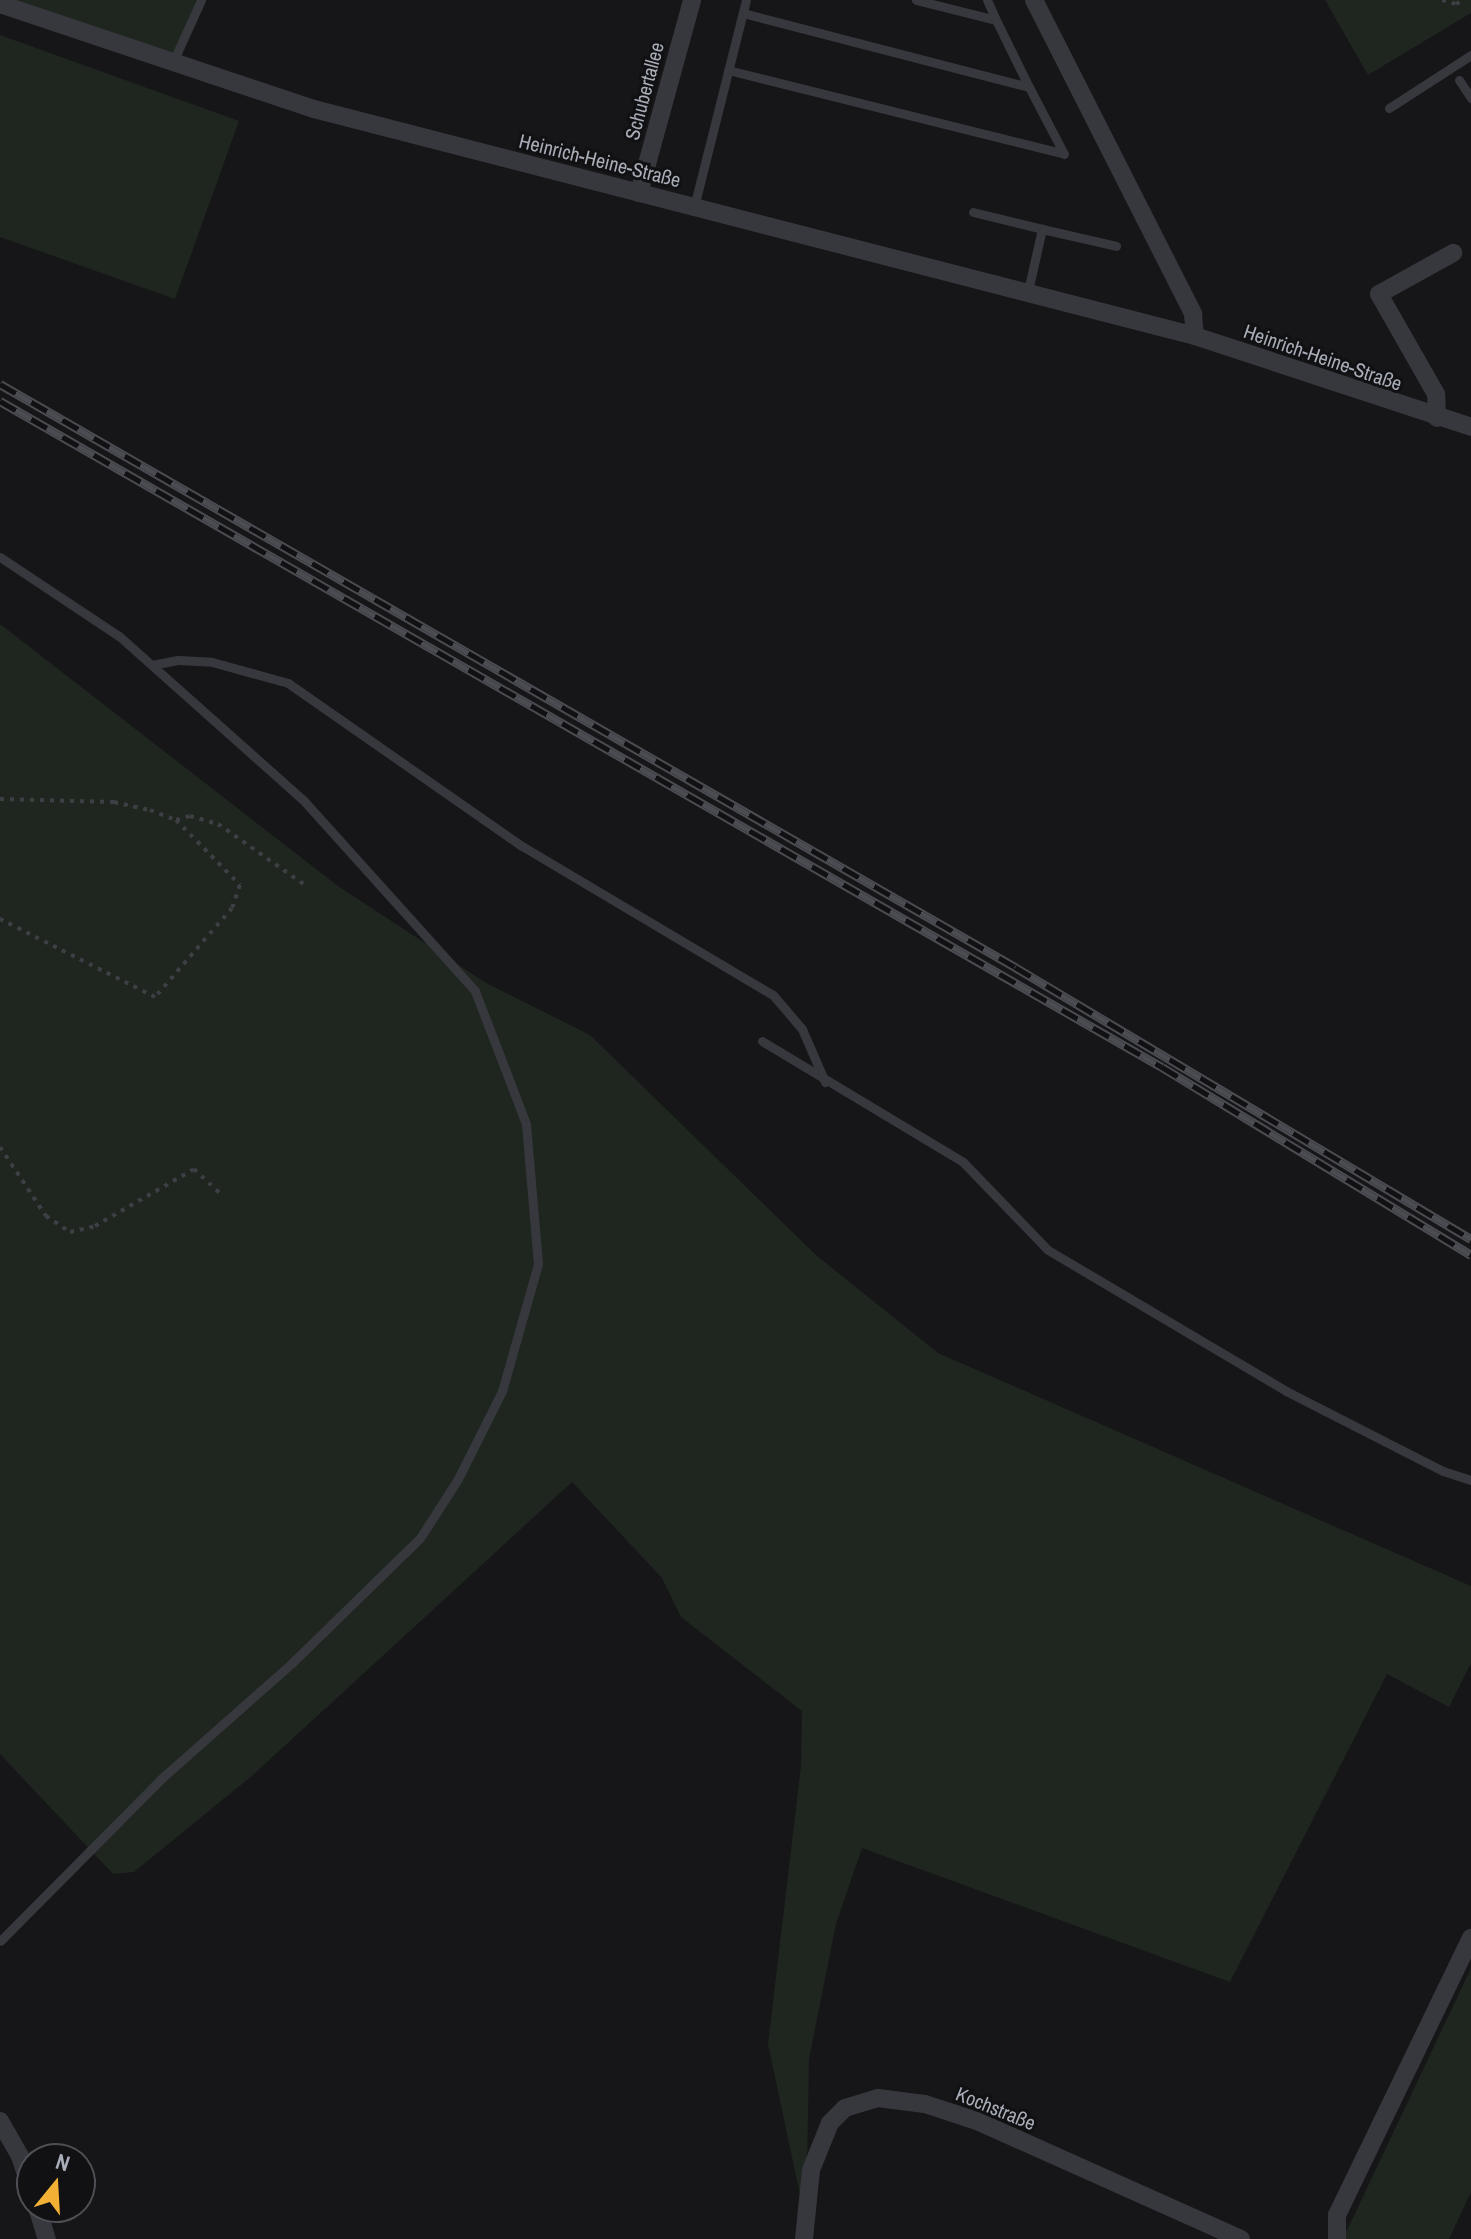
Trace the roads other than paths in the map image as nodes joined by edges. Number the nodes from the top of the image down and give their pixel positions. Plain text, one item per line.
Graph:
1 (201, 0) edge
2 (692, 0) edge
3 (746, 0) edge
4 (916, 0) edge
5 (987, 0) edge
6 (1034, 0) edge
7 (0, 4) edge
8 (743, 13) junction
9 (996, 20) junction
10 (1471, 55) edge
11 (172, 64) junction
12 (728, 70) junction
13 (1459, 80) dead end
14 (1029, 87) junction
15 (1471, 98) edge
16 (1389, 108) dead end
17 (639, 193) junction
18 (694, 207) junction
19 (973, 212) dead end
20 (1042, 229) junction
21 (1116, 246) dead end
22 (1453, 253) dead end
23 (1028, 291) junction
24 (1195, 336) junction
25 (1437, 418) junction
26 (1471, 427) edge
27 (0, 557) edge
28 (152, 665) junction
29 (762, 1041) dead end
30 (825, 1082) junction
31 (1471, 1480) edge
32 (1471, 1938) edge
33 (0, 1941) edge
34 (0, 2121) edge
35 (16, 2149) edge
36 (805, 2231) edge
37 (1241, 2239) edge
38 (1337, 2239) edge

1 - 11 lane
2 - 17 street, Schubertallee
3 - 8 lane
4 - 9 lane
5 - 9 lane
6 - 24 street
7 - 11 street, Heinrich-Heine-Straße
8 - 12 lane
8 - 14 lane
9 - 14 lane
10 - 16 lane
11 - 17 street, Heinrich-Heine-Straße
12 - 14 lane
12 - 18 lane
13 - 15 lane
17 - 18 street, Heinrich-Heine-Straße
18 - 23 street, Heinrich-Heine-Straße
19 - 20 lane
20 - 21 lane
20 - 23 lane
22 - 25 street, Heinrich-Heine-Straße
23 - 24 street, Heinrich-Heine-Straße
24 - 25 street, Heinrich-Heine-Straße
25 - 26 street, Heinrich-Heine-Straße
27 - 28 lane
28 - 30 lane
28 - 33 lane
29 - 30 lane
30 - 31 lane
32 - 38 street
34 - 35 street
36 - 37 street, Kochstraße

